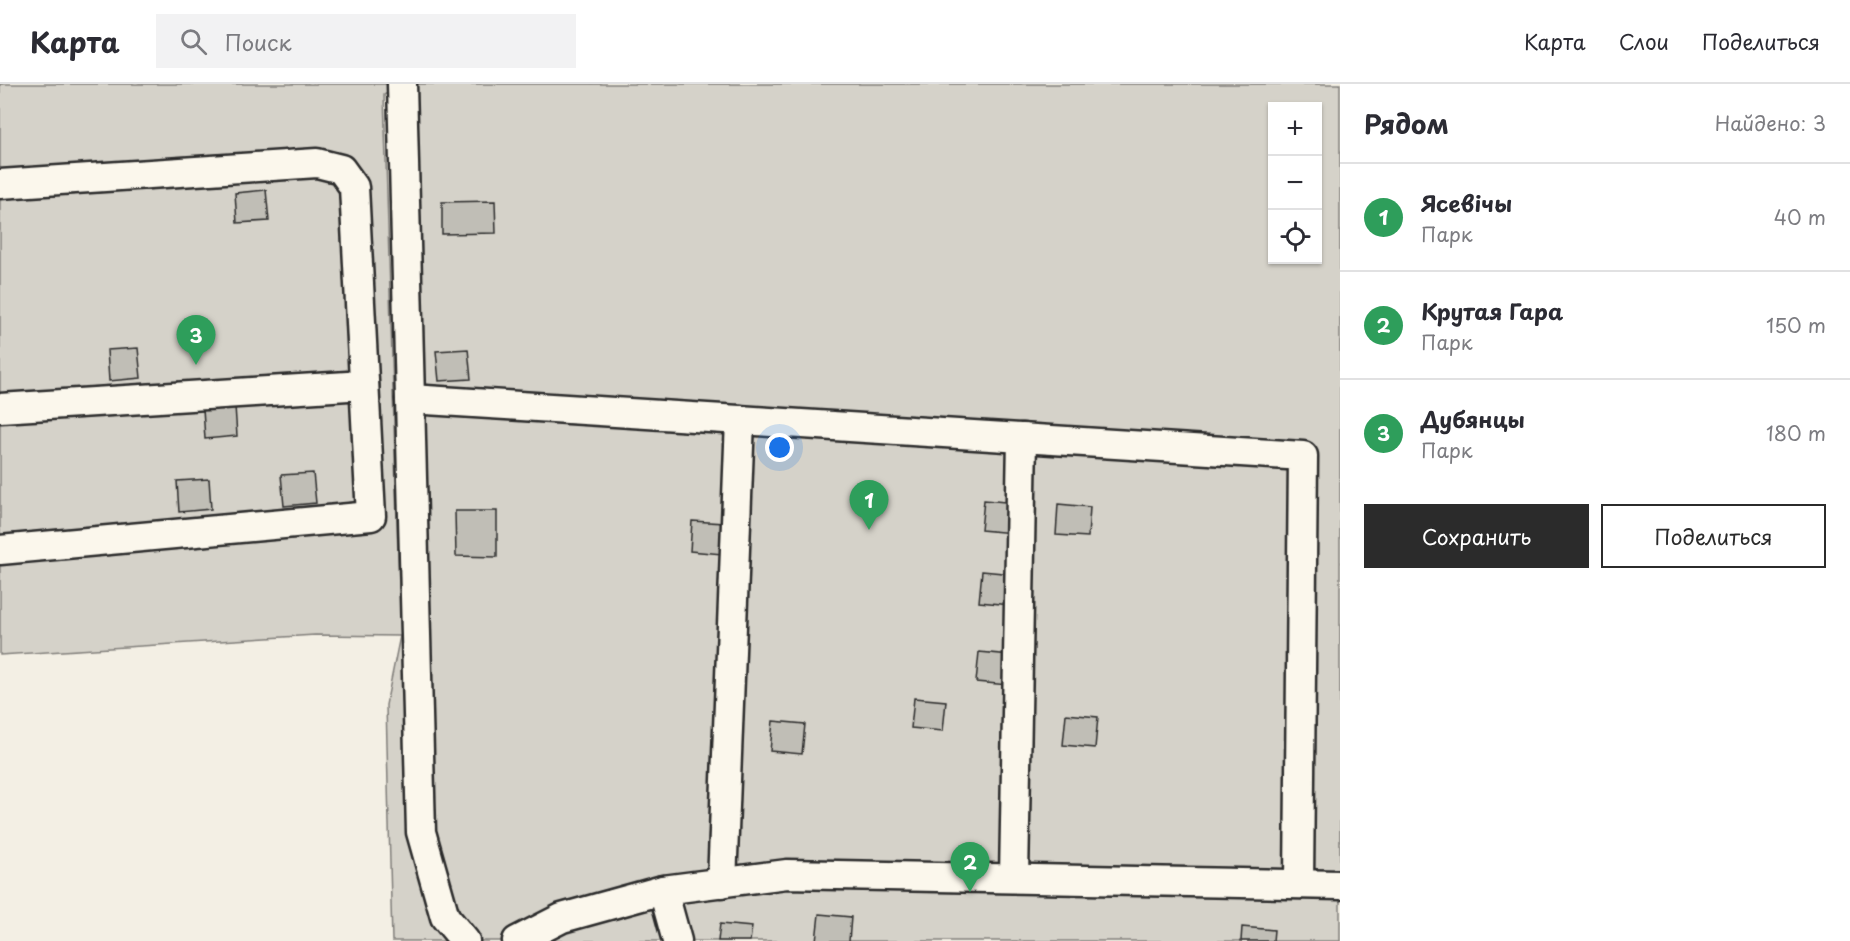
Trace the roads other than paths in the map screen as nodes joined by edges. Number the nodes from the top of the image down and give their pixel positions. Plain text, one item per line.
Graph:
1 (402, 84) edge
2 (0, 184) edge
3 (364, 385) junction
4 (410, 399) junction
5 (0, 408) edge
6 (740, 420) junction
7 (1022, 438) junction
8 (0, 550) edge
9 (1014, 878) junction
10 (722, 882) junction
11 (1299, 883) junction
12 (1340, 885) edge
13 (663, 890) junction
14 (465, 941) edge
15 (517, 941) edge
16 (677, 941) edge

1 - 4 street
2 - 3 street
3 - 5 street
3 - 8 street
4 - 6 street
4 - 14 street
6 - 7 street
6 - 10 street
7 - 9 street
7 - 11 street
9 - 10 street
9 - 11 street
10 - 13 street
11 - 12 street
13 - 15 street
13 - 16 street

